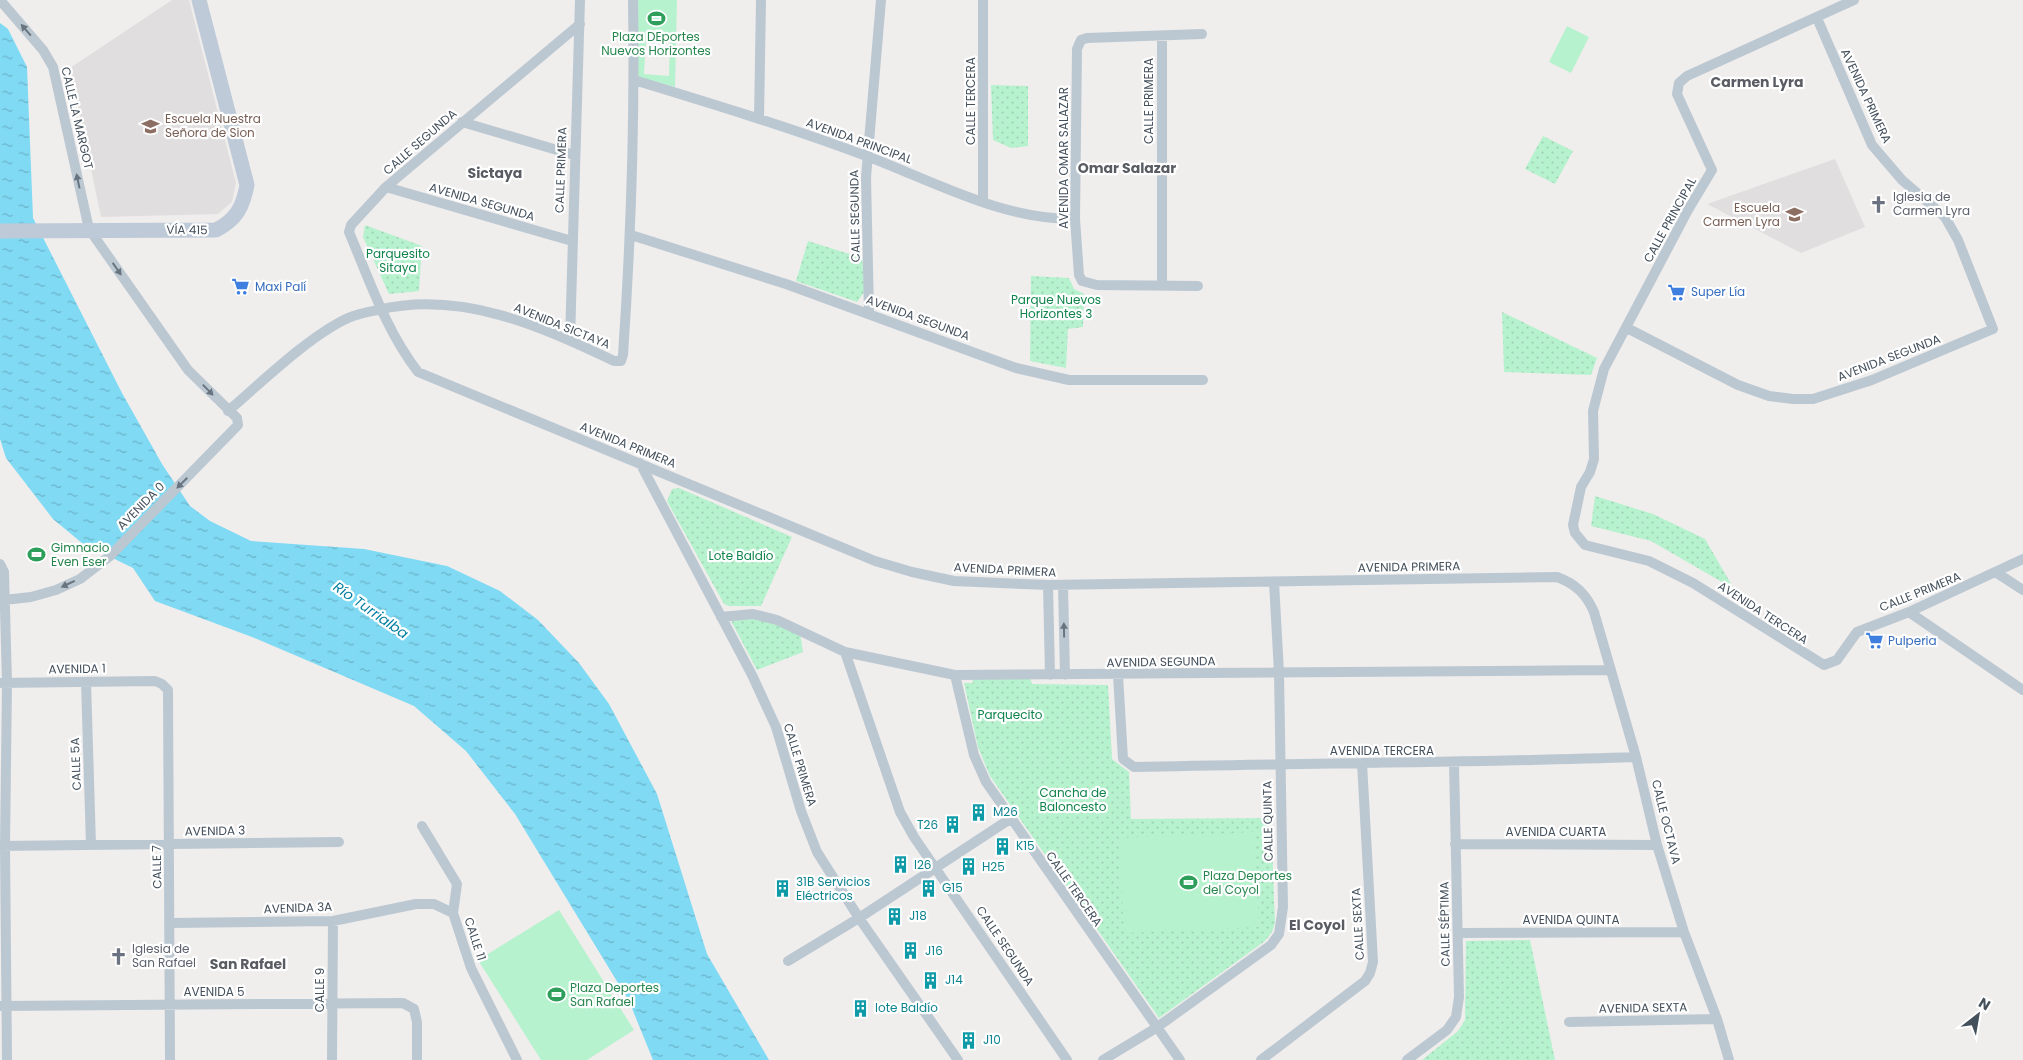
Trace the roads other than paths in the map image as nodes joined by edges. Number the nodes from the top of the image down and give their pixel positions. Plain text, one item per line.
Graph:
1 (0, 0) edge
2 (199, 0) edge
3 (580, 0) edge
4 (633, 0) edge
5 (761, 0) edge
6 (881, 0) edge
7 (983, 0) edge
8 (1854, 0) edge
9 (1817, 18) junction
10 (580, 24) junction
11 (1202, 34) dead end
12 (1162, 37) junction
13 (634, 80) junction
14 (759, 119) junction
15 (462, 122) junction
16 (574, 155) junction
17 (868, 156) junction
18 (386, 187) junction
19 (983, 202) junction
20 (1075, 218) junction
21 (89, 229) junction
22 (0, 231) edge
23 (631, 235) junction
24 (572, 241) junction
25 (1162, 285) junction
26 (1198, 286) dead end
27 (382, 309) junction
28 (869, 313) junction
29 (1627, 328) junction
30 (1994, 329) joint
31 (570, 340) junction
32 (1203, 380) dead end
33 (228, 411) junction
34 (640, 463) junction
35 (1573, 525) joint
36 (2023, 559) edge
37 (0, 564) edge
38 (1997, 573) junction
39 (1274, 582) junction
40 (1048, 585) junction
41 (1063, 585) junction
42 (1580, 590) joint
43 (2023, 590) edge
44 (4, 600) junction
45 (1910, 612) junction
46 (722, 617) junction
47 (845, 652) junction
48 (1837, 660) joint
49 (1611, 670) junction
50 (1279, 673) junction
51 (955, 675) junction
52 (1050, 675) junction
53 (1065, 675) junction
54 (1118, 675) junction
55 (155, 681) joint
56 (86, 682) junction
57 (3, 683) edge
58 (2023, 690) edge
59 (1636, 757) junction
60 (1280, 763) junction
61 (1362, 763) junction
62 (1454, 763) junction
63 (1010, 819) junction
64 (422, 826) dead end
65 (339, 842) dead end
66 (168, 844) junction
67 (1455, 844) junction
68 (91, 845) junction
69 (1657, 845) junction
70 (2, 846) edge
71 (936, 868) junction
72 (453, 913) junction
73 (859, 918) junction
74 (333, 920) junction
75 (170, 923) junction
76 (1684, 932) junction
77 (1458, 933) junction
78 (788, 961) dead end
79 (170, 1004) junction
80 (332, 1005) junction
81 (3, 1006) edge
82 (1717, 1019) junction
83 (1569, 1022) dead end
84 (1156, 1028) junction
85 (7, 1060) edge
86 (170, 1060) edge
87 (332, 1060) edge
88 (417, 1060) edge
89 (518, 1060) edge
90 (958, 1060) edge
91 (1067, 1060) edge
92 (1103, 1060) edge
93 (1180, 1060) edge
94 (1261, 1060) edge
95 (1407, 1060) edge
96 (1729, 1060) edge

21 -> 1 street, CALLE LA MARGOT
2 - 21 street, VÍA 415
3 - 10 street, CALLE PRIMERA
4 - 13 street, AVENIDA SICTAYA
5 - 14 street
6 - 17 street, CALLE SEGUNDA
7 - 19 street, CALLE TERCERA
8 - 9 street, CALLE PRINCIPAL
9 - 29 street, CALLE PRINCIPAL
9 - 30 street, AVENIDA PRIMERA
10 - 15 street, CALLE SEGUNDA
10 - 16 street, CALLE PRIMERA
11 - 12 street, AVENIDA OMAR SALAZAR
12 - 20 street, AVENIDA OMAR SALAZAR
12 - 25 street, CALLE PRIMERA
13 - 14 street, AVENIDA PRINCIPAL
13 - 23 street, AVENIDA SICTAYA
14 - 17 street, AVENIDA PRINCIPAL
15 - 16 street
15 - 18 street, CALLE SEGUNDA
16 - 24 street, CALLE PRIMERA
17 - 19 street, AVENIDA PRINCIPAL
17 - 28 street, CALLE SEGUNDA
18 - 24 street, AVENIDA SEGUNDA
18 - 27 street, CALLE SEGUNDA
19 - 20 street, AVENIDA PRINCIPAL
20 - 25 street, AVENIDA OMAR SALAZAR
21 - 22 street, VÍA 415
21 -> 33 street
23 - 28 street, AVENIDA SEGUNDA
23 - 31 street, AVENIDA SICTAYA
24 - 31 street, CALLE PRIMERA
25 - 26 street, AVENIDA OMAR SALAZAR
27 - 31 street, AVENIDA SICTAYA
27 - 33 street, AVENIDA SICTAYA
27 - 34 street, AVENIDA PRIMERA
28 - 32 street, AVENIDA SEGUNDA
29 - 30 street, AVENIDA SEGUNDA
29 - 35 street, CALLE PRINCIPAL
33 -> 44 street, AVENIDA 0
34 - 40 street, AVENIDA PRIMERA
34 - 46 street, CALLE PRIMERA
35 - 48 street, AVENIDA TERCERA
36 - 38 street, CALLE PRIMERA
37 - 44 street
38 - 43 street
38 - 45 street, CALLE PRIMERA
39 - 41 street, AVENIDA PRIMERA
39 - 42 street, AVENIDA PRIMERA
39 - 50 street, CALLE QUINTA
40 - 41 street, AVENIDA PRIMERA
40 - 52 street
53 -> 41 street
42 - 49 street, CALLE OCTAVA
44 - 57 street
45 - 48 street, CALLE PRIMERA
45 - 58 street
46 - 47 street, AVENIDA SEGUNDA
46 - 73 street, CALLE PRIMERA
47 - 51 street, AVENIDA SEGUNDA
47 - 71 street, CALLE SEGUNDA
49 - 50 street, AVENIDA SEGUNDA
49 - 59 street, CALLE OCTAVA
50 - 54 street, AVENIDA SEGUNDA
50 - 60 street, CALLE QUINTA
51 - 52 street, AVENIDA SEGUNDA
51 - 63 street, CALLE TERCERA
52 - 53 street, AVENIDA SEGUNDA
53 - 54 street, AVENIDA SEGUNDA
54 - 60 street, AVENIDA TERCERA
55 - 56 street, AVENIDA 1
55 - 66 street, CALLE 7
56 - 57 street, AVENIDA 1
56 - 68 street, CALLE 5A
57 - 70 street
59 - 62 street, AVENIDA TERCERA
59 - 69 street, CALLE OCTAVA
60 - 61 street, AVENIDA TERCERA
60 - 84 street, CALLE QUINTA
61 - 62 street, AVENIDA TERCERA
61 - 94 street, CALLE SEXTA
62 - 67 street, CALLE SÉPTIMA
63 - 71 street
63 - 84 street, CALLE TERCERA
64 - 72 street, CALLE 11
65 - 66 street, AVENIDA 3
66 - 68 street, AVENIDA 3
66 - 75 street, CALLE 7
67 - 69 street, AVENIDA CUARTA
67 - 77 street, CALLE SÉPTIMA
68 - 70 street, AVENIDA 3
69 - 76 street, CALLE OCTAVA
70 - 81 street
71 - 73 street
71 - 91 street, CALLE SEGUNDA
72 - 74 street, AVENIDA 3A
72 - 89 street, CALLE 11
73 - 78 street
73 - 90 street, CALLE PRIMERA
74 - 75 street, AVENIDA 3A
74 - 80 street, CALLE 9
75 - 79 street, CALLE 7
76 - 77 street, AVENIDA QUINTA
76 - 82 street, CALLE OCTAVA
77 - 95 street, CALLE SÉPTIMA
79 - 80 street, AVENIDA 5
79 - 81 street, AVENIDA 5
79 - 86 street, CALLE 7
80 - 87 street, CALLE 9
80 - 88 street, AVENIDA 5
81 - 85 street
82 - 83 street, AVENIDA SEXTA
82 - 96 street, CALLE OCTAVA
84 - 92 street
84 - 93 street, CALLE TERCERA

